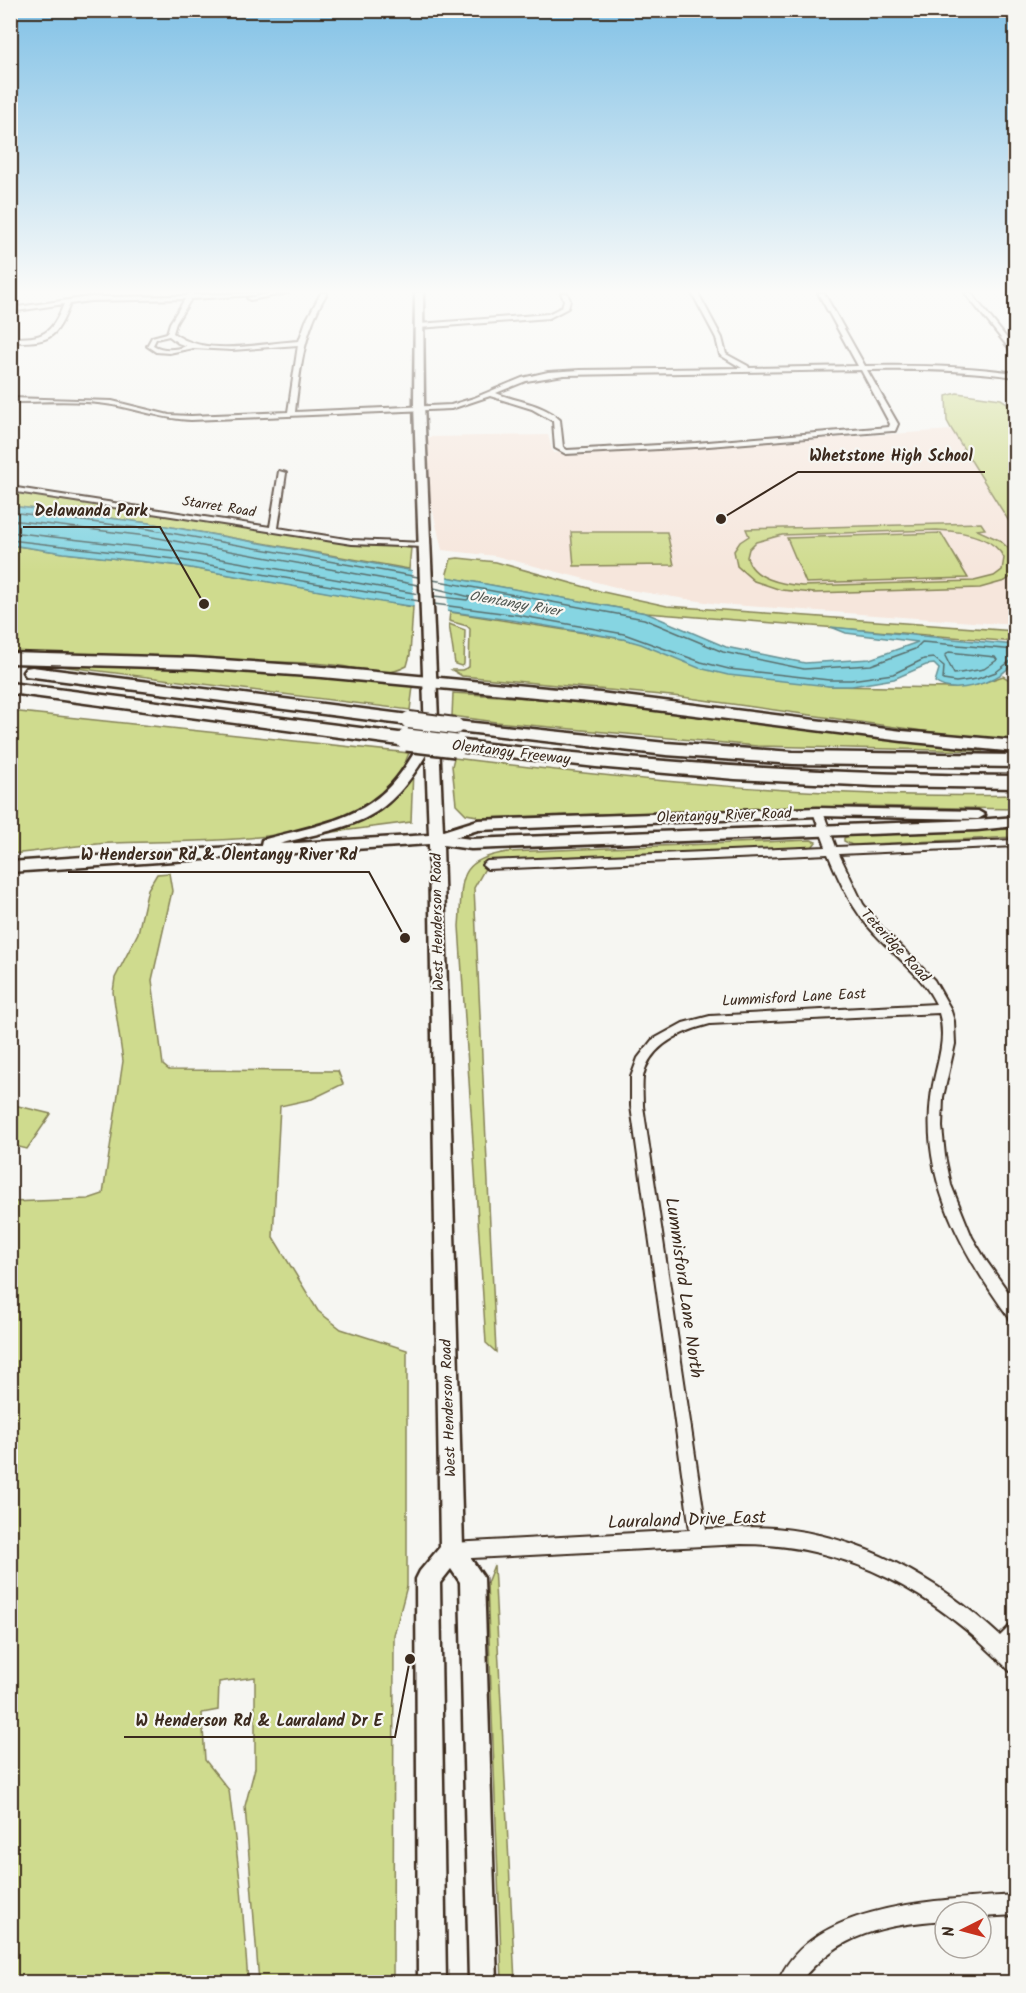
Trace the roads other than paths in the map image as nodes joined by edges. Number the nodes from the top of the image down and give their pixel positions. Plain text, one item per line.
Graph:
1 (295, 386) edge
2 (419, 386) edge
3 (507, 386) edge
4 (873, 386) edge
5 (491, 394) junction
6 (10, 400) edge
7 (419, 409) junction
8 (291, 415) junction
9 (282, 472) dead end
10 (10, 489) edge
11 (274, 529) junction
12 (424, 544) junction
13 (10, 658) edge
14 (10, 669) edge
15 (429, 681) junction
16 (10, 688) edge
17 (10, 702) edge
18 (201, 713) junction
19 (431, 737) junction
20 (1016, 747) edge
21 (1016, 761) edge
22 (1016, 782) edge
23 (818, 812) junction
24 (1016, 819) edge
25 (825, 831) junction
26 (436, 839) junction
27 (1016, 843) edge
28 (832, 851) junction
29 (237, 852) junction
30 (487, 865) dead end
31 (10, 867) edge
32 (944, 1008) junction
33 (652, 1047) joint
34 (1016, 1315) edge
35 (699, 1538) junction
36 (452, 1551) junction
37 (1016, 1632) edge
38 (1000, 1648) junction
39 (1016, 1665) edge
40 (1016, 1905) edge
41 (432, 1983) edge
42 (483, 1983) edge
43 (788, 1983) edge

1 - 8 street
2 - 7 main road, West Henderson Road
3 - 5 street
4 - 5 street
5 - 7 street
6 - 8 street
7 - 8 street
7 - 12 main road, West Henderson Road
9 - 11 street
10 - 11 street, Starret Road
11 - 12 street, Starret Road
12 - 15 main road, West Henderson Road
13 - 15 highway
14 - 21 highway, Olentangy Freeway, bridge
15 - 19 main road, West Henderson Road
15 - 20 highway
16 - 18 highway, Olentangy Freeway
17 - 18 highway
18 - 22 highway, Olentangy Freeway, bridge
19 - 26 main road, West Henderson Road
19 - 29 main road
23 - 24 main road, Olentangy River Road
23 - 25 street, Teteridge Road
23 - 26 main road, Olentangy River Road
24 - 25 main road, Olentangy River Road
25 - 26 main road, Olentangy River Road
25 - 28 street, Teteridge Road
26 - 29 main road, Olentangy River Road
26 - 36 main road, West Henderson Road
27 - 28 street
28 - 30 street
28 - 32 street, Teteridge Road
29 - 31 main road, Olentangy River Road
32 - 33 street, Lummisford Lane East
32 - 34 street, Teteridge Road
33 - 35 street, Lummisford Lane North
35 - 36 street, Lauraland Drive East
35 - 38 street, Lauraland Drive East
36 - 41 main road
36 - 42 main road
37 - 38 street
38 - 39 street, Lauraland Drive East
40 - 43 street

